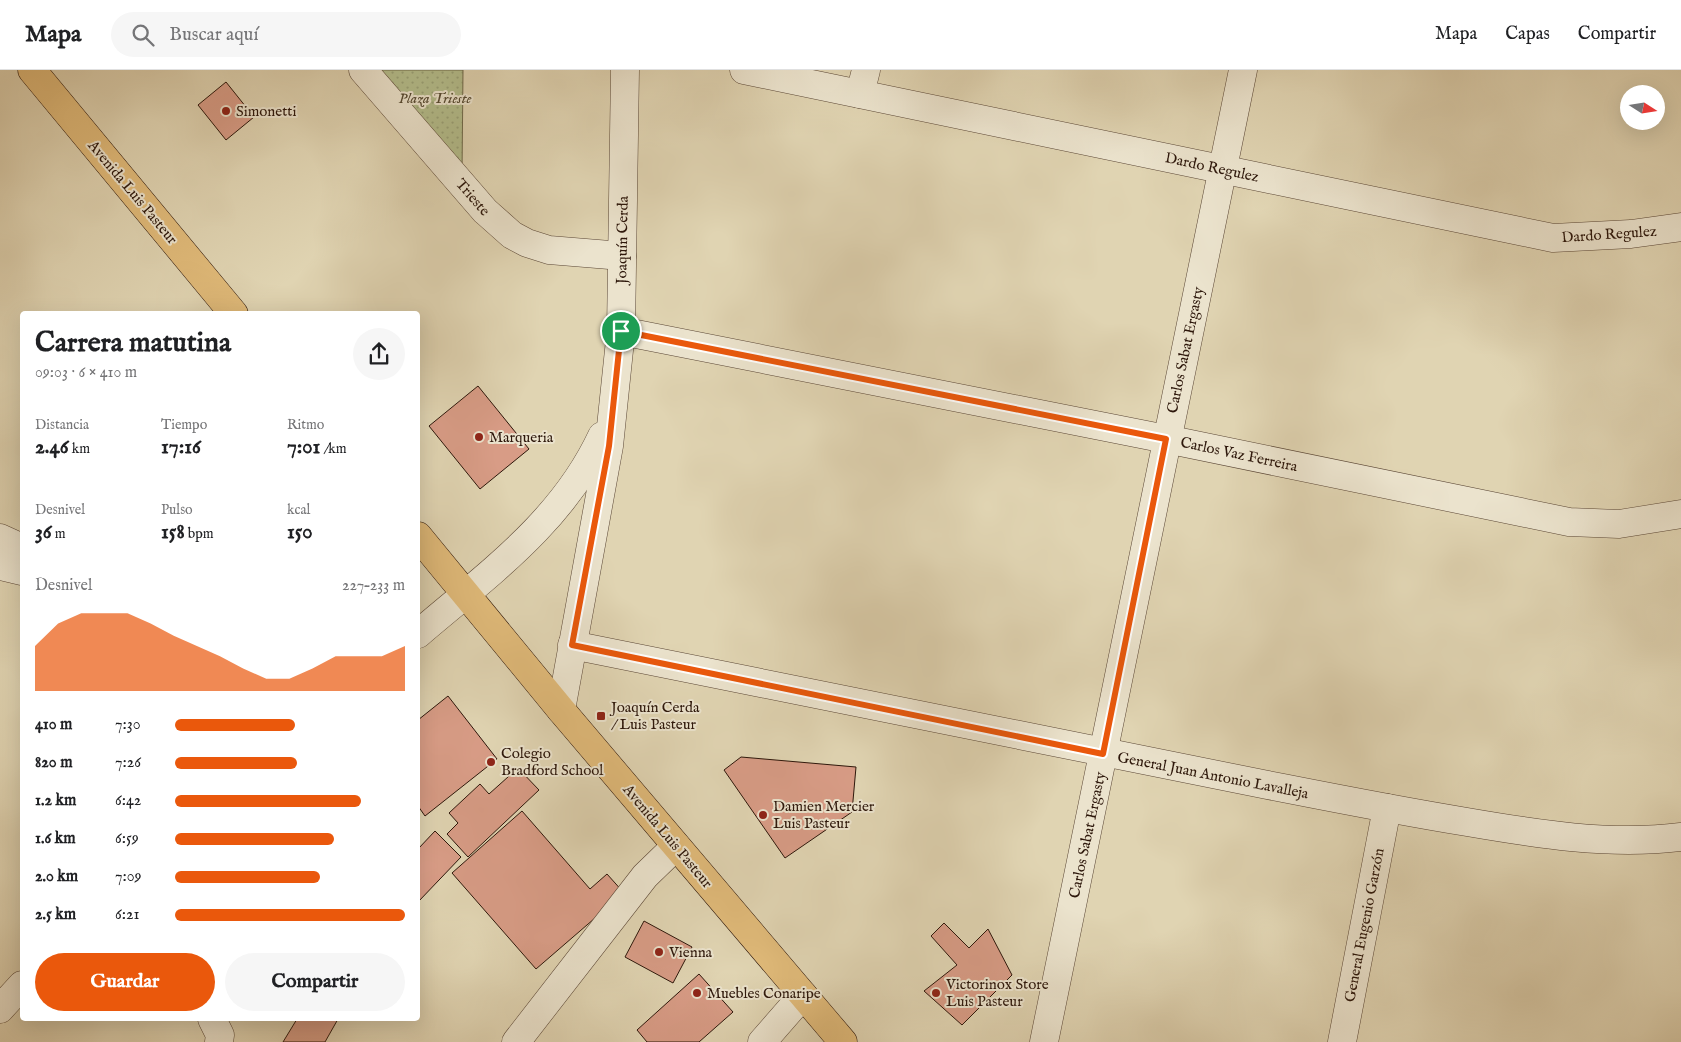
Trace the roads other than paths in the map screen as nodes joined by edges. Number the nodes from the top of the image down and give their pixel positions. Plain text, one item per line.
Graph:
1 (32, 70) edge
2 (363, 70) edge
3 (625, 70) edge
4 (744, 70) edge
5 (1243, 70) edge
6 (863, 82) edge
7 (1223, 169) junction
8 (1681, 227) edge
9 (622, 256) junction
10 (232, 311) edge
11 (621, 331) junction
12 (613, 409) junction
13 (1166, 439) junction
14 (1681, 514) edge
15 (0, 538) edge
16 (420, 538) edge
17 (20, 547) edge
18 (0, 566) edge
19 (20, 571) edge
20 (466, 593) junction
21 (420, 632) edge
22 (572, 645) junction
23 (561, 710) junction
24 (1103, 754) junction
25 (1386, 808) junction
26 (1681, 837) edge
27 (676, 846) junction
28 (20, 987) edge
29 (803, 995) junction
30 (0, 1009) edge
31 (213, 1021) edge
32 (219, 1042) edge
33 (516, 1042) edge
34 (762, 1042) edge
35 (843, 1042) edge
36 (1044, 1042) edge
37 (1342, 1042) edge

1 - 10 main road, Avenida Luis Pasteur
2 - 9 street, Trieste
3 - 9 street, Joaquín Cerda
4 - 6 street, Dardo Regulez
5 - 7 street, Carlos Sabat Ergasty
6 - 7 street, Dardo Regulez
7 - 8 street, Dardo Regulez
7 - 13 street, Carlos Sabat Ergasty
9 - 11 street, Joaquín Cerda
11 - 12 street, Joaquín Cerda
11 - 13 street, Carlos Vaz Ferreira
12 - 20 street, Joaquín Cerda
12 - 22 street, Joaquín Cerda
13 - 14 street, Carlos Vaz Ferreira
13 - 24 street, Carlos Sabat Ergasty
15 - 17 street
16 - 20 main road, Avenida Luis Pasteur
18 - 19 street
20 - 21 street, Joaquín Cerda
20 - 23 main road, Avenida Luis Pasteur
22 - 23 street, Joaquín Cerda
22 - 24 street, General Juan Antonio Lavalleja
23 - 27 main road, Avenida Luis Pasteur
24 - 25 street, General Juan Antonio Lavalleja
24 - 36 street, Carlos Sabat Ergasty
25 - 26 street, General Juan Antonio Lavalleja
25 - 37 street, General Eugenio Garzón
27 - 29 main road, Avenida Luis Pasteur
27 - 33 street
28 - 30 street
29 - 34 street
29 - 35 main road, Avenida Luis Pasteur
31 - 32 street

